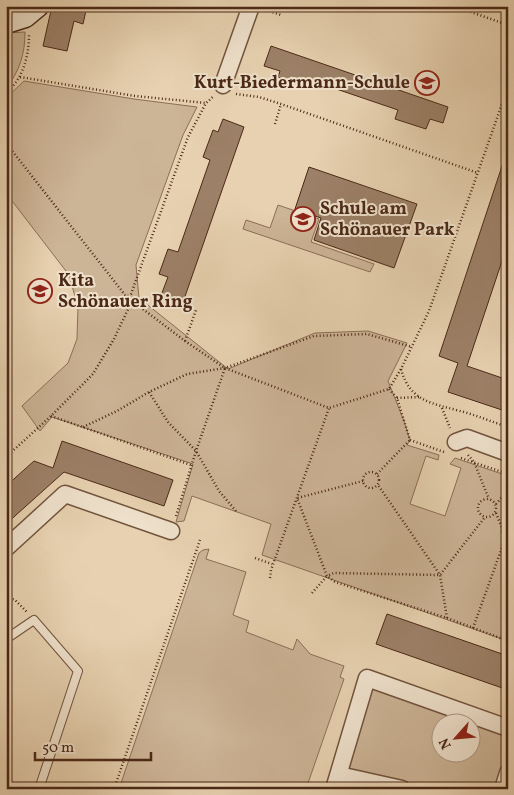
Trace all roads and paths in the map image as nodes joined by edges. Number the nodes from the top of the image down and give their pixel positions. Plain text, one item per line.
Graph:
1 (454, 6) edge
2 (257, 8) edge
3 (23, 15) edge
4 (281, 15) dead end
5 (508, 25) edge
6 (20, 77) junction
7 (508, 87) edge
8 (225, 91) junction
9 (6, 93) edge
10 (502, 101) junction
11 (508, 103) edge
12 (206, 104) junction
13 (281, 104) junction
14 (275, 124) dead end
15 (6, 143) edge
16 (478, 173) junction
17 (128, 296) junction
18 (131, 303) junction
19 (196, 310) dead end
20 (185, 341) junction
21 (412, 347) junction
22 (224, 368) junction
23 (401, 369) junction
24 (389, 389) junction
25 (149, 392) junction
26 (419, 397) junction
27 (396, 398) junction
28 (442, 407) junction
29 (329, 408) junction
30 (52, 416) junction
31 (508, 427) edge
32 (83, 428) junction
33 (456, 442) joint
34 (196, 450) junction
35 (508, 453) edge
36 (6, 457) edge
37 (474, 462) dead end
38 (191, 465) junction
39 (377, 474) junction
40 (363, 481) junction
41 (378, 485) junction
42 (508, 490) edge
43 (297, 498) junction
44 (489, 499) junction
45 (496, 504) junction
46 (236, 511) dead end
47 (496, 513) junction
48 (485, 518) junction
49 (171, 531) joint
50 (508, 532) edge
51 (200, 540) dead end
52 (6, 548) edge
53 (255, 558) dead end
54 (273, 565) junction
55 (440, 575) junction
56 (327, 576) junction
57 (270, 578) dead end
58 (312, 593) dead end
59 (6, 597) edge
60 (447, 618) junction
61 (34, 620) junction
62 (473, 628) junction
63 (6, 639) edge
64 (508, 641) edge
65 (508, 728) edge
66 (508, 773) edge
67 (337, 782) edge
68 (39, 789) edge
69 (114, 789) edge
70 (402, 789) edge
71 (503, 789) edge

1 - 5 path
2 - 4 path
2 - 8 street
3 - 6 path
6 - 9 path
6 - 12 path
7 - 10 path
8 - 12 path
8 - 13 path
10 - 11 path
10 - 16 path
12 - 17 path
13 - 14 path
13 - 16 path
15 - 17 path
16 - 21 path
17 - 18 path
18 - 20 path
18 - 30 path
19 - 20 path
20 - 22 path
21 - 22 path
21 - 23 path
22 - 25 path
22 - 29 path
22 - 34 path
23 - 24 path
23 - 26 path
24 - 27 path
24 - 29 path
25 - 32 path
25 - 34 path
26 - 27 path
26 - 28 path
27 - 39 path
28 - 31 path
28 - 33 path
29 - 43 path
30 - 32 path
30 - 36 path
32 - 38 path
33 - 35 street
34 - 38 path
34 - 46 path
37 - 44 path
38 - 49 path
39 - 40 path
39 - 41 path
40 - 41 path
40 - 43 path
41 - 55 path
42 - 45 path
43 - 54 path
43 - 56 path
44 - 45 path
44 - 48 path
45 - 47 path
47 - 48 path
47 - 50 path
48 - 55 path
49 - 52 street
50 - 62 path
51 - 69 path
53 - 54 path
54 - 57 path
55 - 56 path
55 - 60 path
56 - 58 path
56 - 60 path
59 - 61 path
60 - 62 path
61 - 63 lane
61 - 68 lane
62 - 64 path
65 - 67 street
66 - 71 street
67 - 70 street

